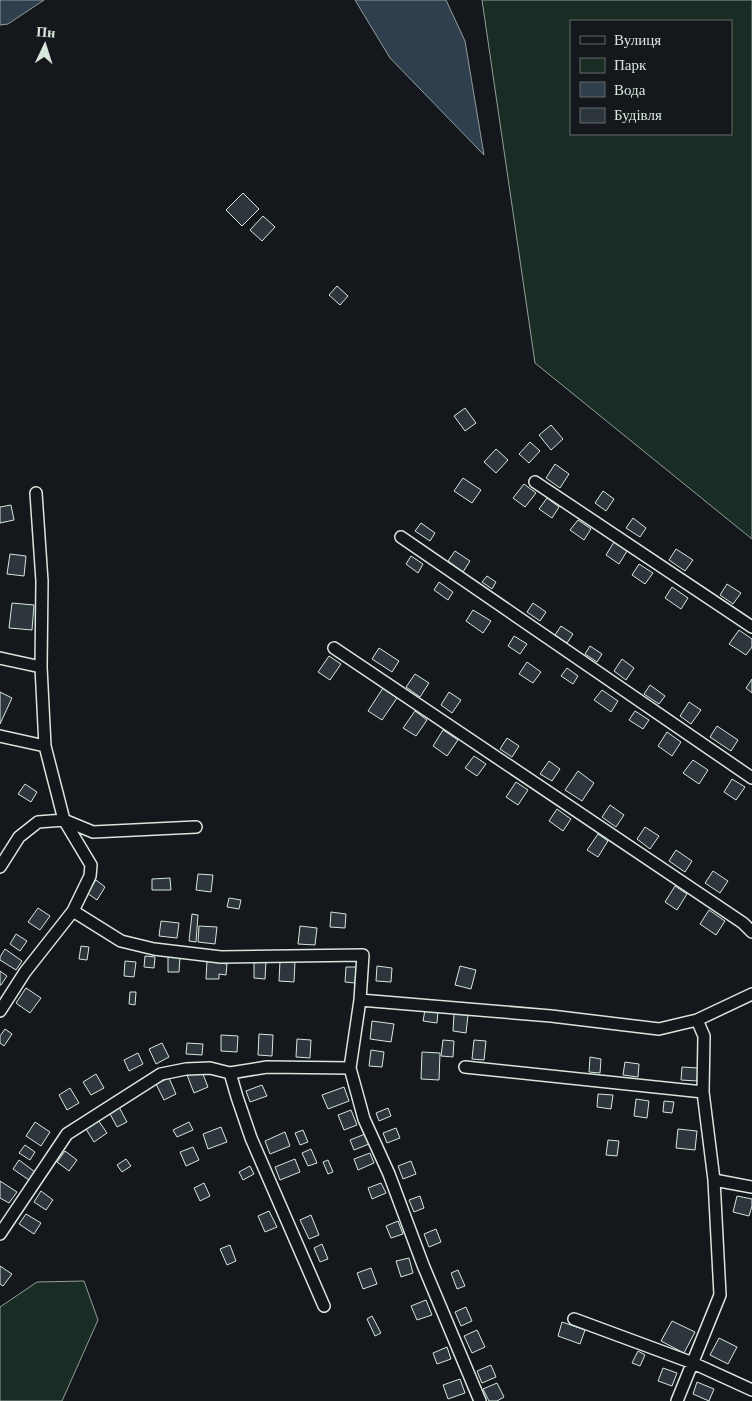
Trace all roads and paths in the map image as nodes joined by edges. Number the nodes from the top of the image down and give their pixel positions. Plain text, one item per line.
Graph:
1 (535, 482) dead end
2 (36, 492) dead end
3 (401, 537) dead end
4 (752, 627) edge
5 (334, 648) dead end
6 (0, 658) edge
7 (41, 667) junction
8 (0, 736) edge
9 (44, 746) junction
10 (752, 778) edge
11 (64, 820) junction
12 (196, 827) dead end
13 (0, 867) edge
14 (73, 912) junction
15 (752, 932) edge
16 (752, 994) edge
17 (360, 1000) junction
18 (0, 1011) edge
19 (697, 1020) junction
20 (465, 1067) dead end
21 (350, 1068) junction
22 (230, 1073) junction
23 (703, 1092) junction
24 (714, 1180) junction
25 (752, 1187) edge
26 (0, 1234) edge
27 (324, 1306) dead end
28 (574, 1319) dead end
29 (693, 1363) junction
30 (752, 1390) edge
31 (480, 1401) edge
32 (677, 1401) edge

1 - 4 street
2 - 7 street
3 - 10 street
5 - 15 street
6 - 7 street
7 - 9 street
8 - 9 street
9 - 11 street
11 - 12 street
11 - 13 street
11 - 14 street
14 - 17 street
14 - 18 street
16 - 19 street
17 - 19 street
17 - 21 street
19 - 23 street
20 - 23 street
21 - 22 street
21 - 31 street
22 - 26 street
22 - 27 street
23 - 24 street
24 - 25 street
24 - 29 street
28 - 29 street
29 - 30 street
29 - 32 street

